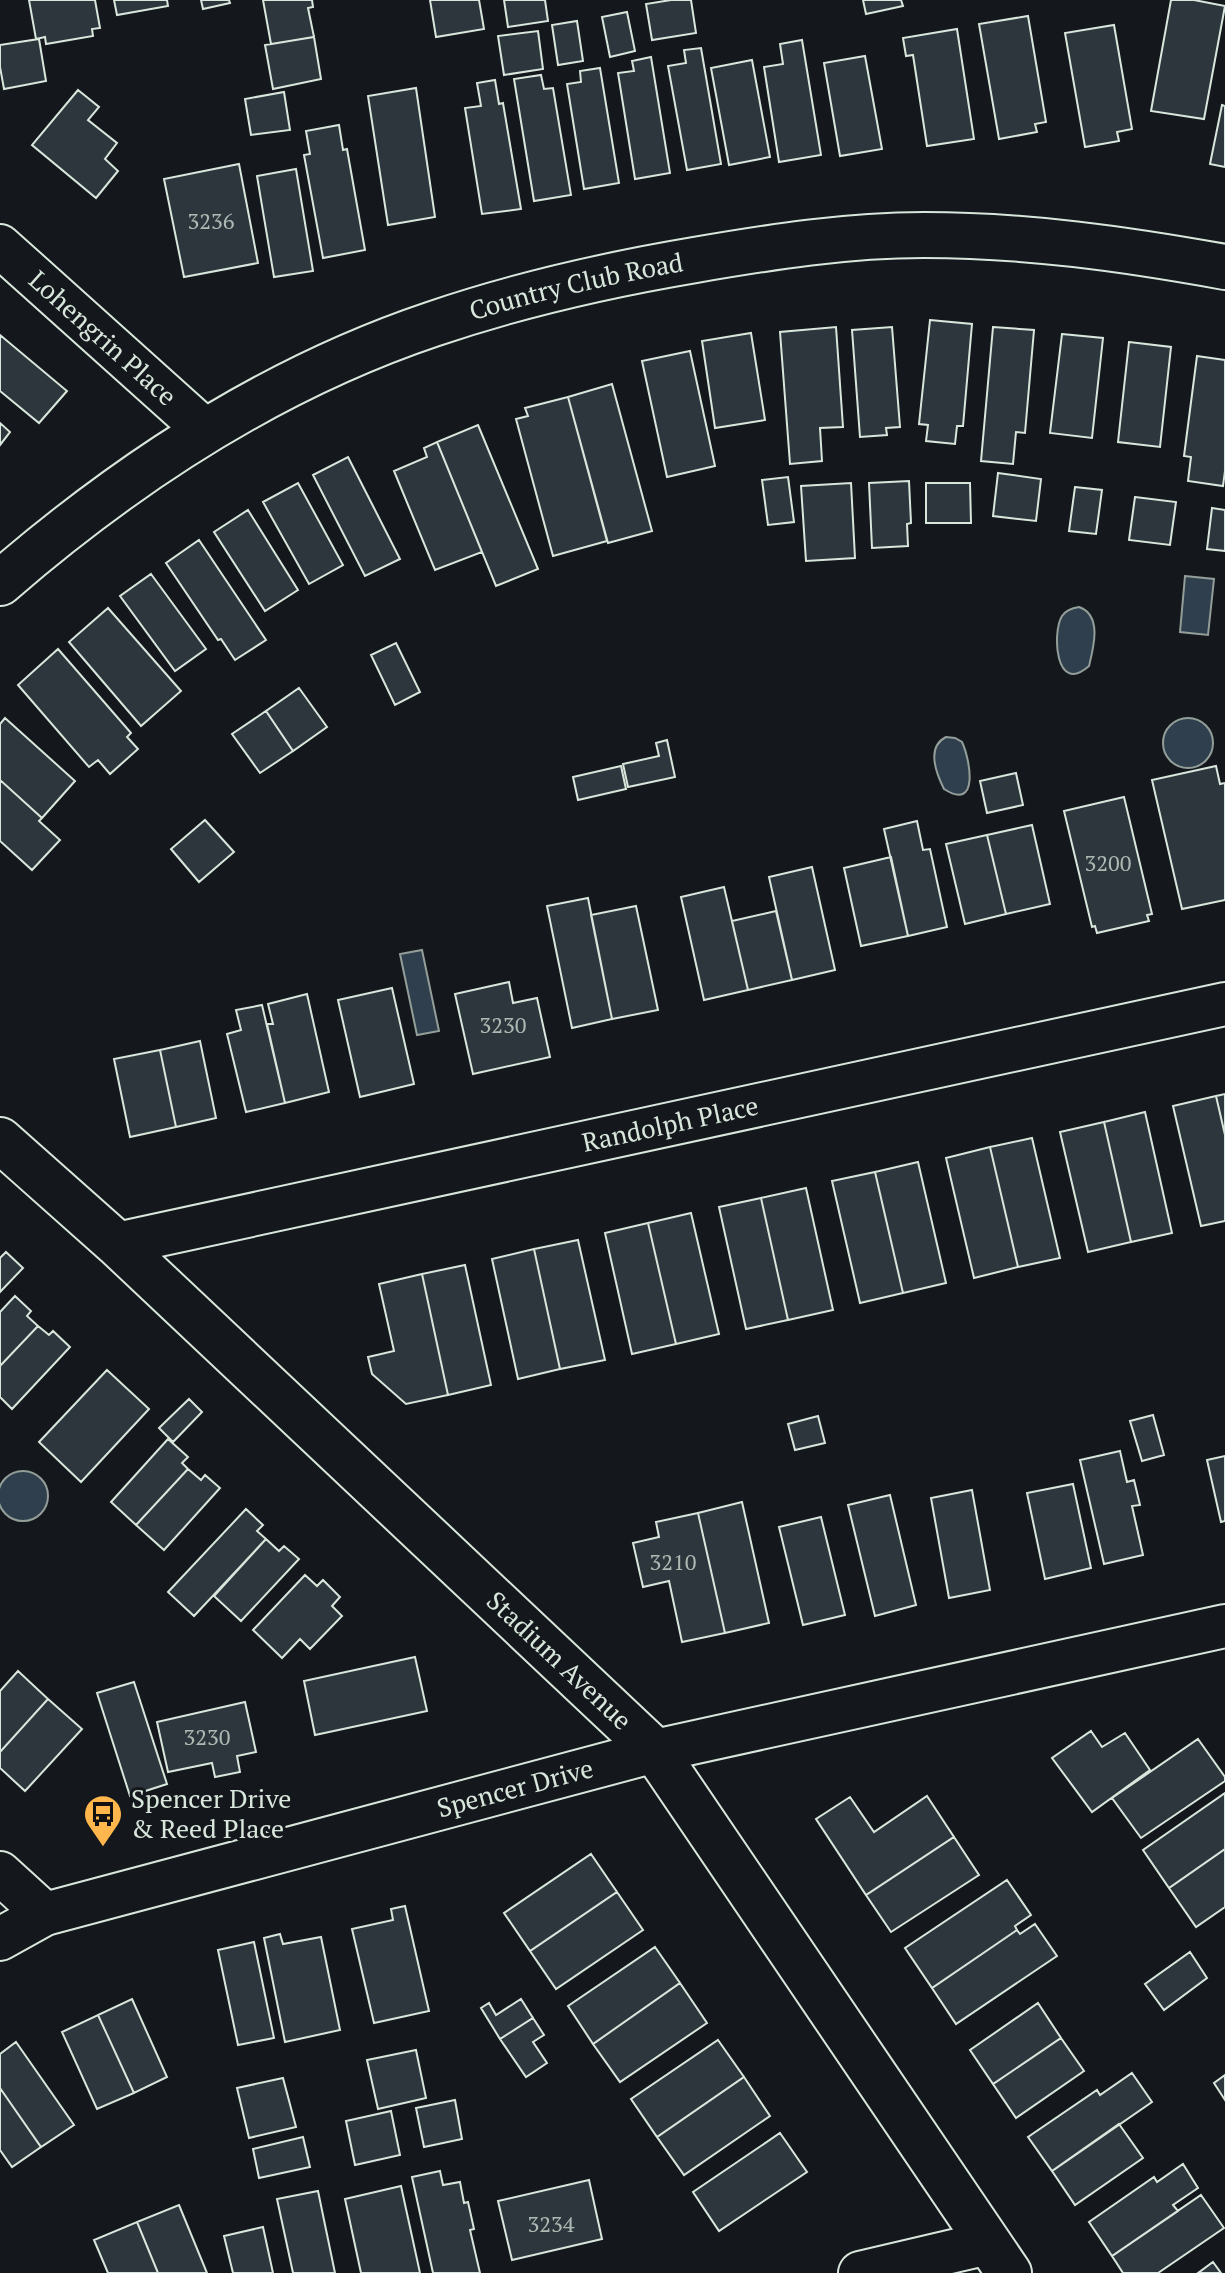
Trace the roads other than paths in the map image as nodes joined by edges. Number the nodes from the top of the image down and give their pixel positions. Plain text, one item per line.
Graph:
1 (0, 246) edge
2 (1225, 267) edge
3 (206, 431) junction
4 (0, 583) edge
5 (1225, 1004) edge
6 (0, 1140) edge
7 (117, 1244) junction
8 (1225, 1626) edge
9 (655, 1751) junction
10 (0, 1873) edge
11 (45, 1914) junction
12 (0, 1939) edge
13 (998, 2258) edge
14 (860, 2273) edge

1 - 3 street, Lohengrin Place
2 - 3 street, Country Club Road
3 - 4 street, Country Club Road
5 - 7 street, Randolph Place
6 - 7 street, Stadium Avenue
7 - 9 street, Stadium Avenue
8 - 9 street, Spencer Drive
9 - 11 street, Spencer Drive
9 - 13 street, Stadium Avenue
10 - 11 street
11 - 12 street, Spencer Drive
13 - 14 street

